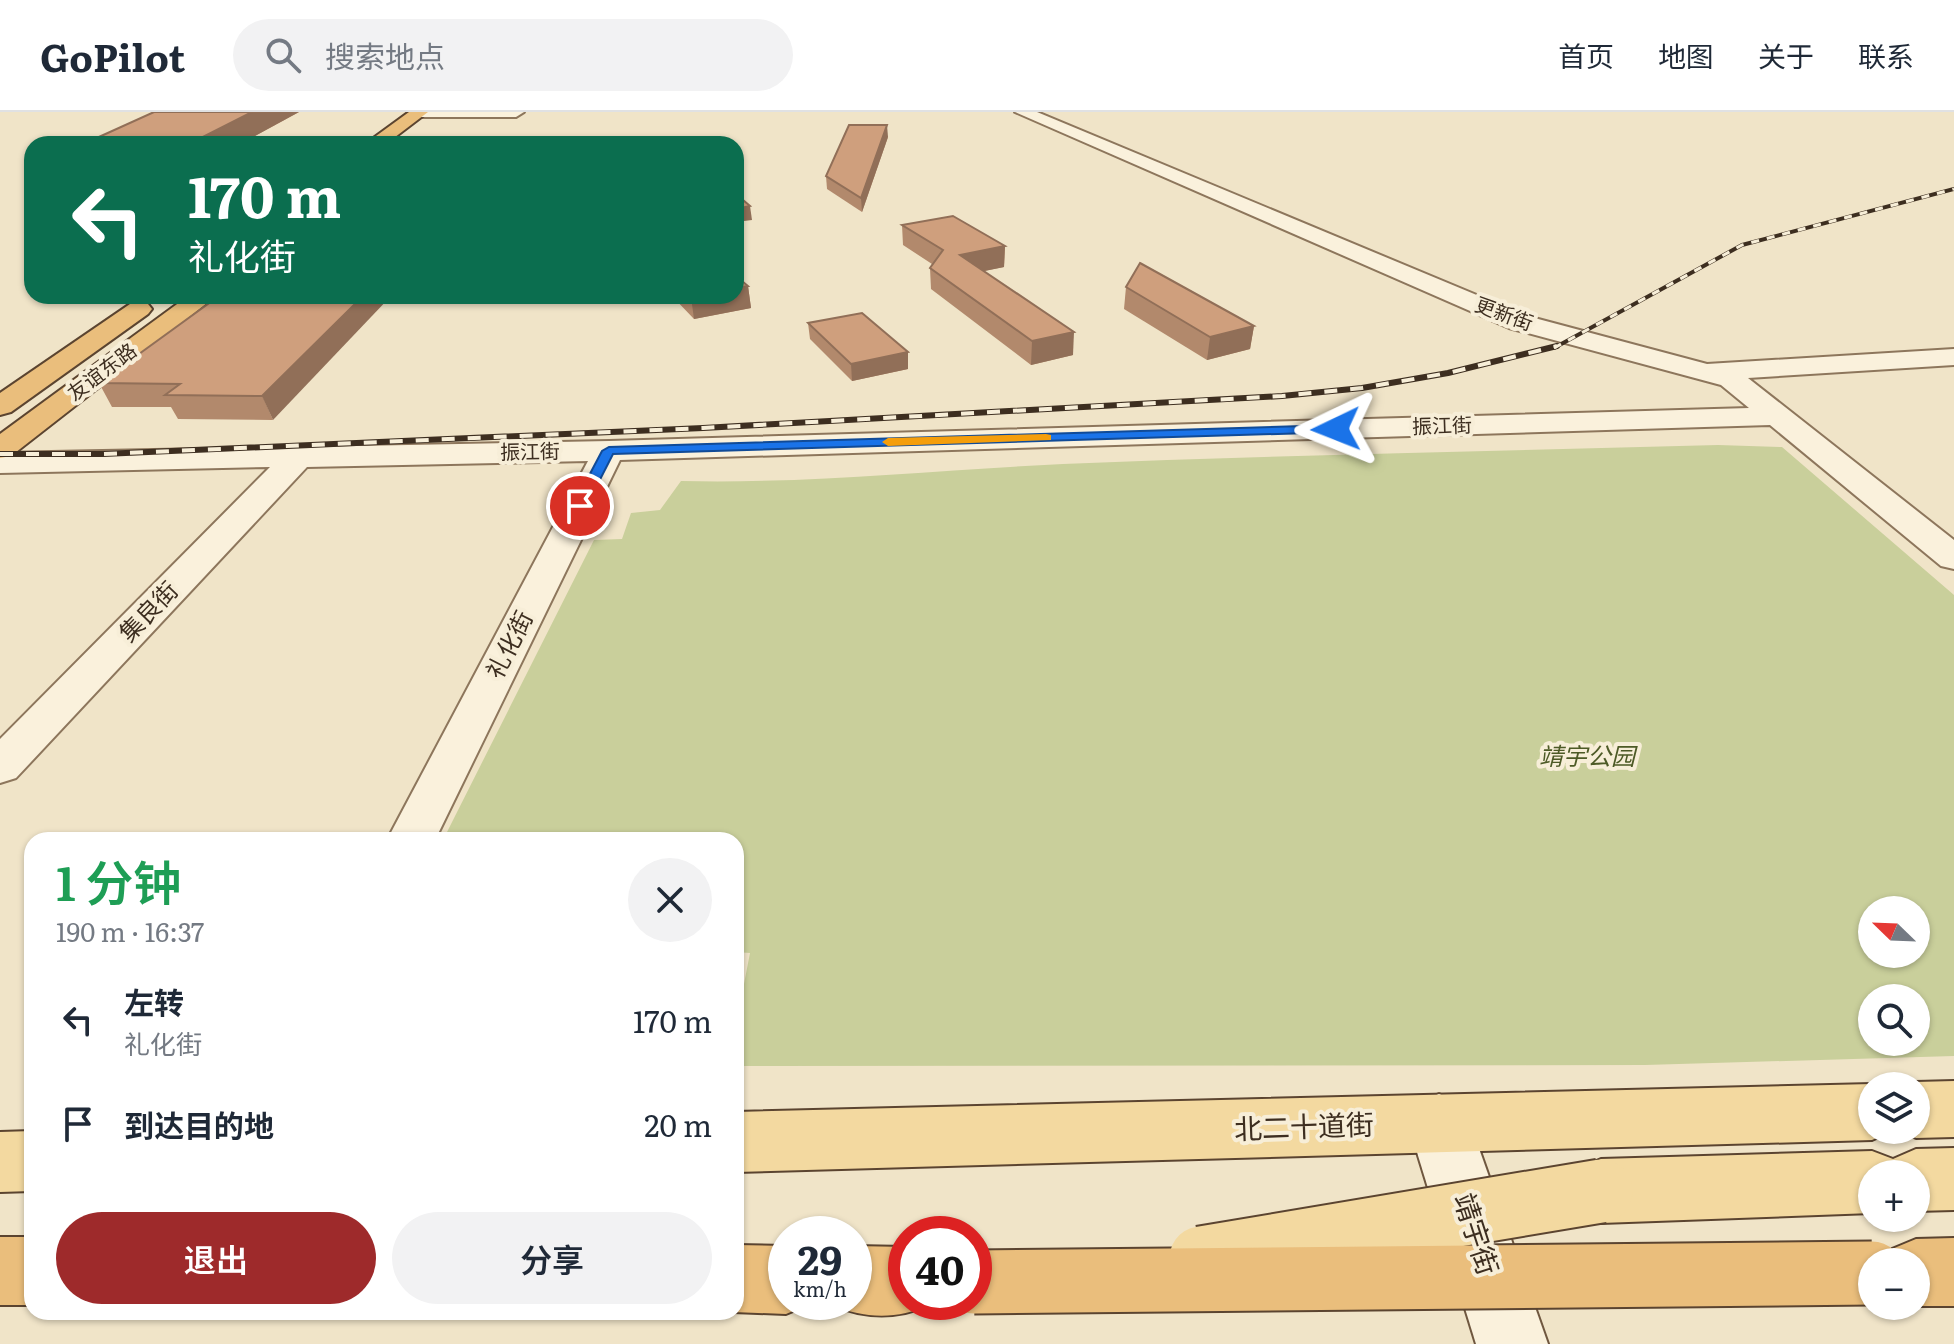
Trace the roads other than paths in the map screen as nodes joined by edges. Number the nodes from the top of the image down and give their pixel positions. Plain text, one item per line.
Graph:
1 (450, 112) edge
2 (516, 112) edge
3 (1023, 112) edge
4 (423, 118) edge
5 (389, 136) edge
6 (146, 304) edge
7 (193, 304) edge
8 (1954, 357) edge
9 (1954, 363) edge
10 (1718, 375) junction
11 (0, 406) edge
12 (1779, 416) junction
13 (0, 449) edge
14 (609, 451) junction
15 (298, 457) junction
16 (0, 463) edge
17 (1954, 558) edge
18 (0, 767) edge
19 (415, 832) edge
20 (1954, 1109) edge
21 (1930, 1110) edge
22 (1858, 1112) edge
23 (1439, 1123) junction
24 (744, 1142) edge
25 (24, 1161) edge
26 (0, 1162) edge
27 (1954, 1179) edge
28 (1930, 1180) edge
29 (1858, 1182) edge
30 (0, 1271) edge
31 (24, 1271) edge
32 (1954, 1272) edge
33 (1858, 1273) edge
34 (1930, 1273) edge
35 (744, 1279) edge
36 (768, 1280) edge
37 (992, 1282) edge
38 (1052, 1283) junction
39 (1512, 1344) edge

1 - 2 street
1 - 4 highway
3 - 10 street, 更新街
4 - 5 highway
6 - 11 highway, 友谊东路
7 - 13 highway, 友谊东路
8 - 10 street
9 - 10 street
10 - 12 street, 更新街
12 - 14 street, 振江街
12 - 17 street, 更新街
14 - 15 street, 振江街
14 - 19 street, 礼化街
15 - 16 street, 振江街
15 - 18 street, 集良街
20 - 21 main road
22 - 23 main road, 北二十道街
23 - 24 main road, 北二十道街
23 - 39 street, 靖宇街
25 - 26 main road
27 - 28 main road
29 - 38 main road, bridge
30 - 31 highway
32 - 34 highway
33 - 38 highway, bridge
35 - 36 highway
37 - 38 highway, bridge

